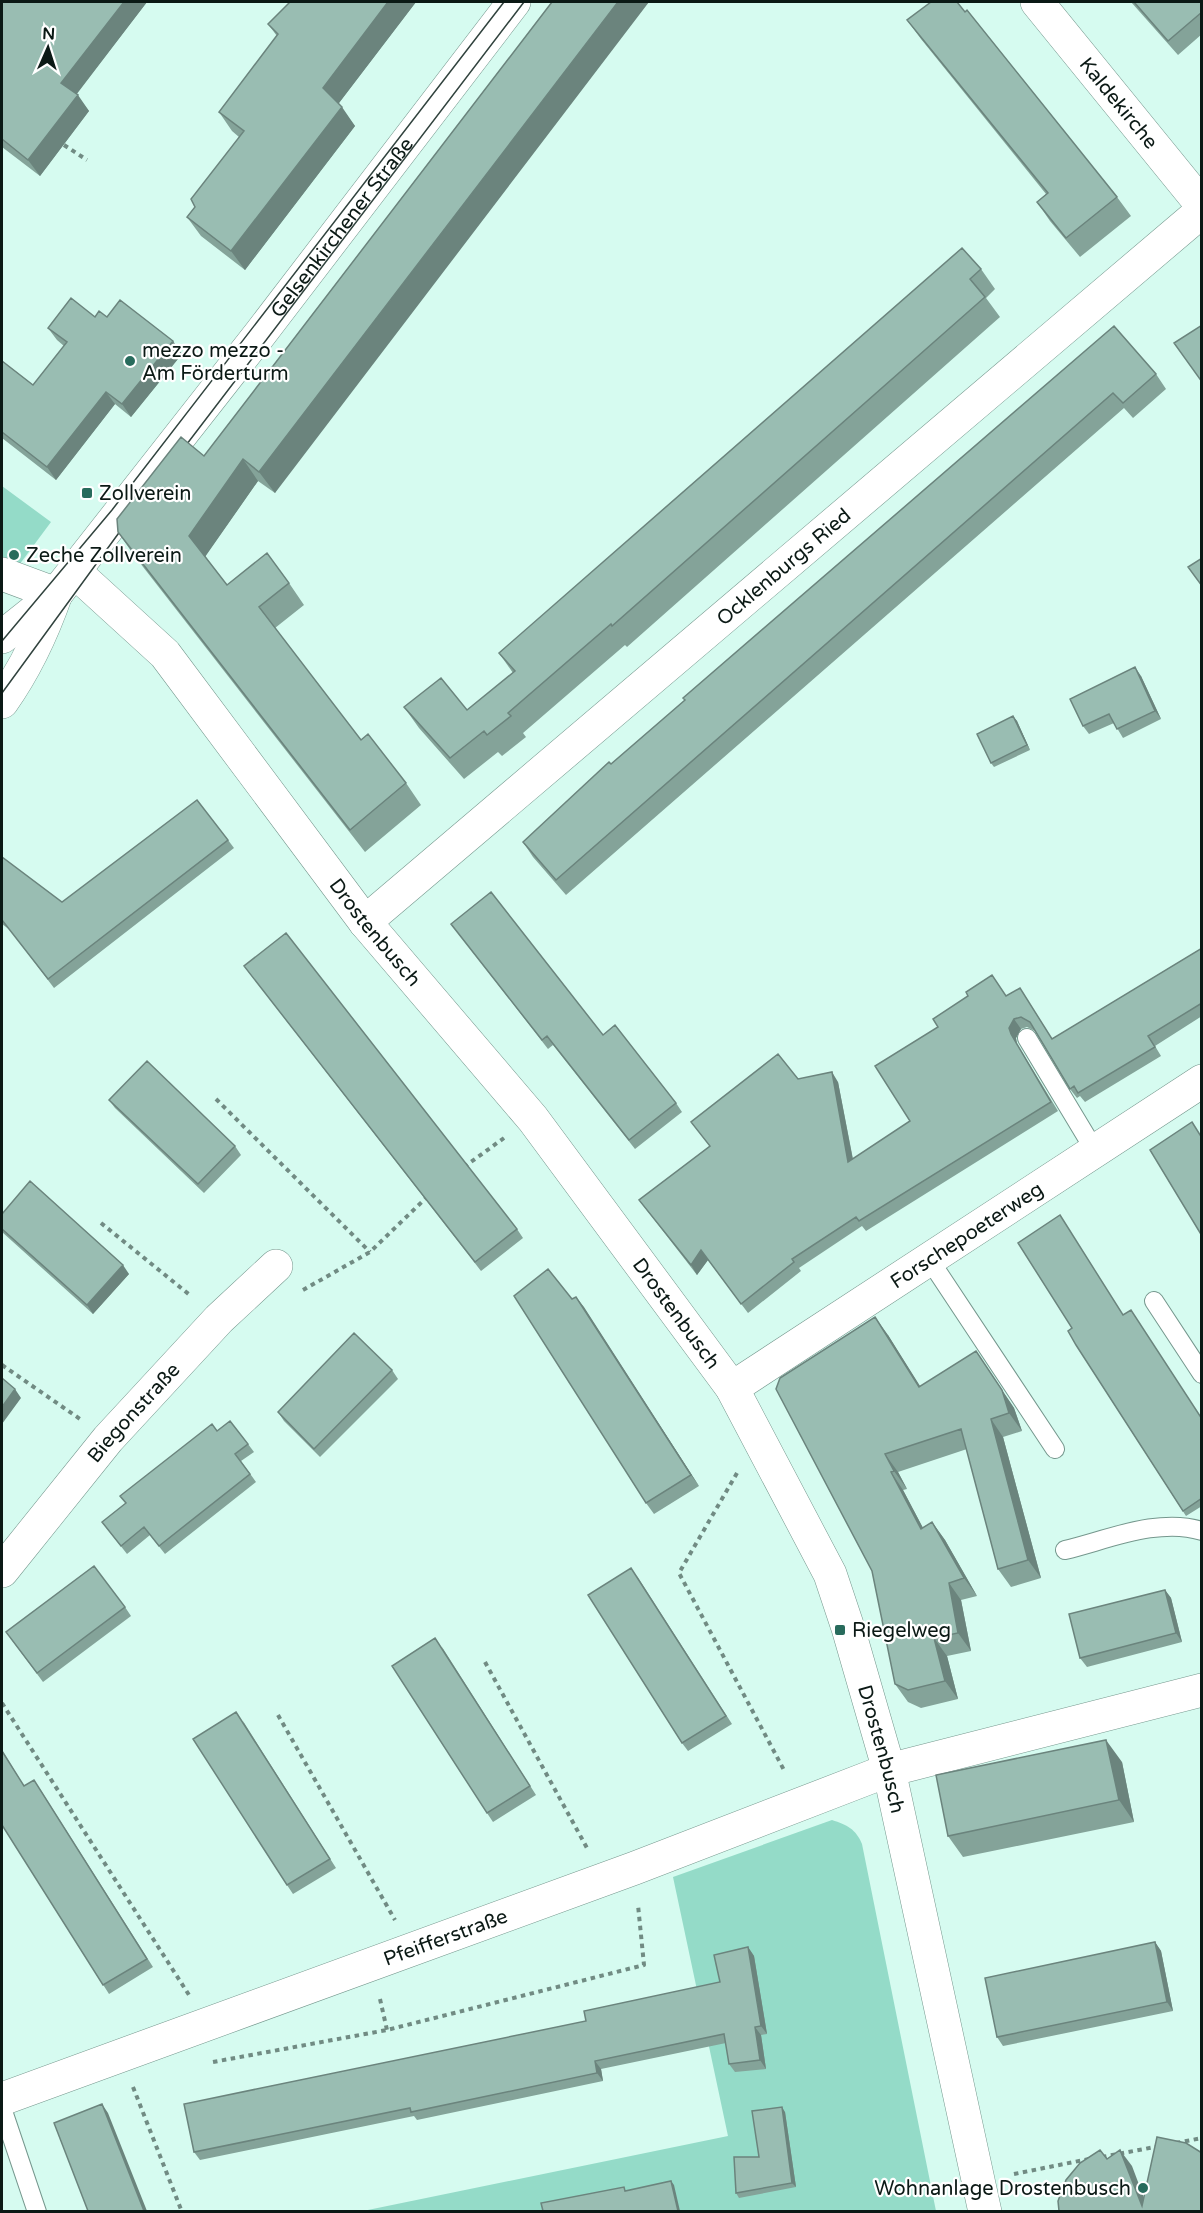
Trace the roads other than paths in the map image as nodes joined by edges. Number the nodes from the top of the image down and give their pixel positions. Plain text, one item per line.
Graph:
1 (514, 2) edge
2 (1036, 2) edge
3 (1202, 205) edge
4 (1202, 211) edge
5 (2, 574) edge
6 (65, 583) junction
7 (2, 637) edge
8 (2, 702) edge
9 (365, 922) junction
10 (1027, 1038) edge
11 (1202, 1081) edge
12 (1095, 1150) junction
13 (929, 1259) junction
14 (273, 1269) road end
15 (1154, 1301) dead end
16 (1202, 1374) edge
17 (732, 1388) junction
18 (1055, 1449) dead end
19 (1202, 1531) edge
20 (1065, 1550) dead end
21 (2, 1571) edge
22 (1202, 1690) edge
23 (889, 1770) junction
24 (2, 2099) edge
25 (2, 2108) edge
26 (37, 2211) edge
27 (985, 2211) edge

1 - 6 street, Gelsenkirchener Straße
2 - 3 street, Kaldekirche
4 - 9 street, Ocklenburgs Ried
5 - 6 street
6 - 7 street, Gelsenkirchener Straße
6 - 8 street, Gelsenkirchener Straße
6 - 9 street, Drostenbusch
9 - 17 street, Drostenbusch
10 - 12 lane
11 - 12 street, Forschepoeterweg
12 - 13 street, Forschepoeterweg
13 - 17 street, Forschepoeterweg
13 - 18 lane
14 - 21 street, Biegonstraße
15 - 16 lane
17 - 23 street, Drostenbusch
19 - 20 lane
22 - 23 street
23 - 24 street, Pfeifferstraße
23 - 27 street, Drostenbusch
25 - 26 lane

